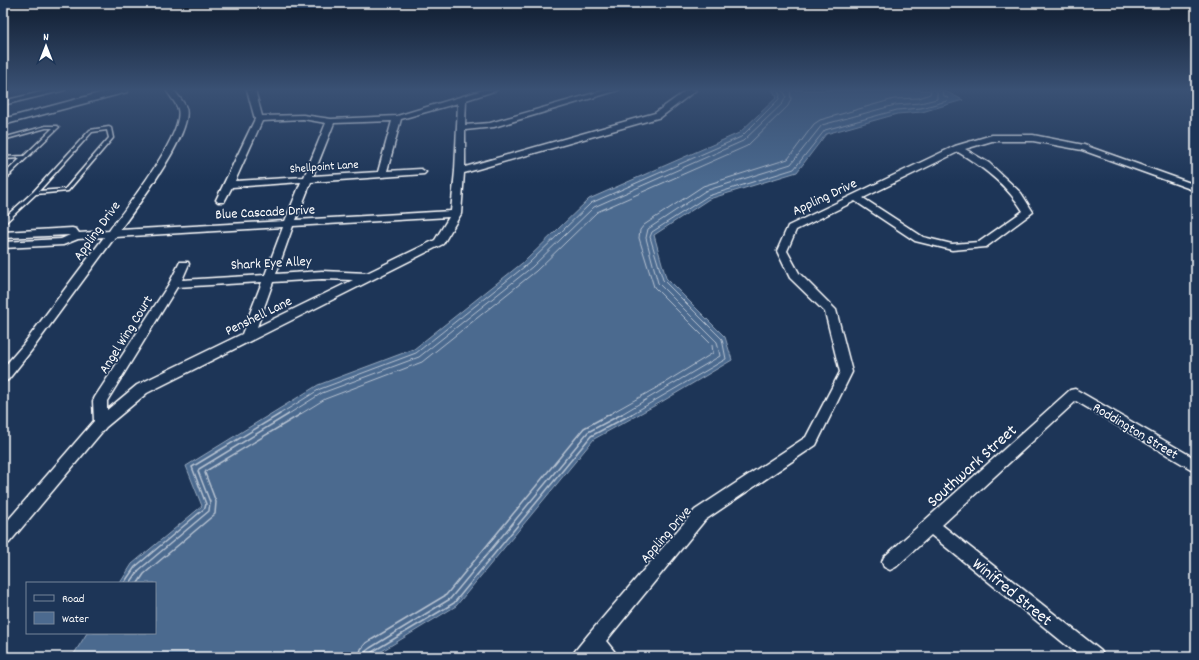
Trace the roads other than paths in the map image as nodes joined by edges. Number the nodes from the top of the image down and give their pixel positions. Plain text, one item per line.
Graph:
1 (181, 121) edge
2 (258, 121) edge
3 (331, 121) joint
4 (335, 121) edge
5 (396, 121) edge
6 (462, 121) edge
7 (506, 121) edge
8 (637, 121) edge
9 (462, 128) junction
10 (3, 139) edge
11 (958, 148) junction
12 (24, 157) junction
13 (3, 158) edge
14 (460, 171) junction
15 (421, 172) dead end
16 (382, 174) junction
17 (4, 176) edge
18 (307, 179) junction
19 (229, 184) junction
20 (1196, 188) edge
21 (35, 193) junction
22 (857, 198) junction
23 (221, 200) dead end
24 (456, 214) junction
25 (3, 222) edge
26 (289, 224) junction
27 (112, 234) junction
28 (3, 235) edge
29 (76, 236) junction
30 (3, 245) edge
31 (184, 264) dead end
32 (270, 277) junction
33 (370, 277) junction
34 (174, 284) junction
35 (247, 338) junction
36 (3, 376) edge
37 (1075, 394) joint
38 (101, 423) junction
39 (1196, 466) edge
40 (931, 525) junction
41 (3, 538) edge
42 (890, 562) dead end
43 (594, 641) junction
44 (581, 657) edge
45 (608, 657) edge
46 (1095, 657) edge

1 - 27 street, Appling Drive
2 - 19 street
3 - 4 street
3 - 18 street
5 - 16 street
6 - 9 street, Penshell Lane
7 - 9 street
8 - 14 street
9 - 14 street, Penshell Lane
10 - 12 lane
11 - 20 street, Appling Drive
11 - 22 street, Appling Drive
11 - 22 street
12 - 13 lane
12 - 17 lane
14 - 24 street, Penshell Lane
15 - 16 street, Shellpoint Lane
16 - 18 street, Shellpoint Lane
18 - 19 street, Shellpoint Lane
18 - 26 street
19 - 23 street
21 - 21 lane
21 - 25 lane
22 - 43 street, Appling Drive
24 - 26 street, Blue Cascade Drive
24 - 33 street, Penshell Lane
26 - 27 street, Blue Cascade Drive
26 - 32 street
27 - 29 street, Blue Cascade Drive
27 - 36 street, Appling Drive
28 - 29 street, Blue Cascade Drive
29 - 30 street, Blue Cascade Drive
31 - 34 street, Angel Wing Court
32 - 33 street, Shark Eye Alley
32 - 34 street, Shark Eye Alley
32 - 35 street
33 - 35 street, Penshell Lane
34 - 38 street, Angel Wing Court
35 - 38 street, Penshell Lane
37 - 39 street, Roddington Street
37 - 40 street, Southwark Street
38 - 41 street, Penshell Lane
40 - 42 street, Southwark Street
40 - 46 street, Winifred Street
43 - 44 street, Appling Drive
43 - 45 street

